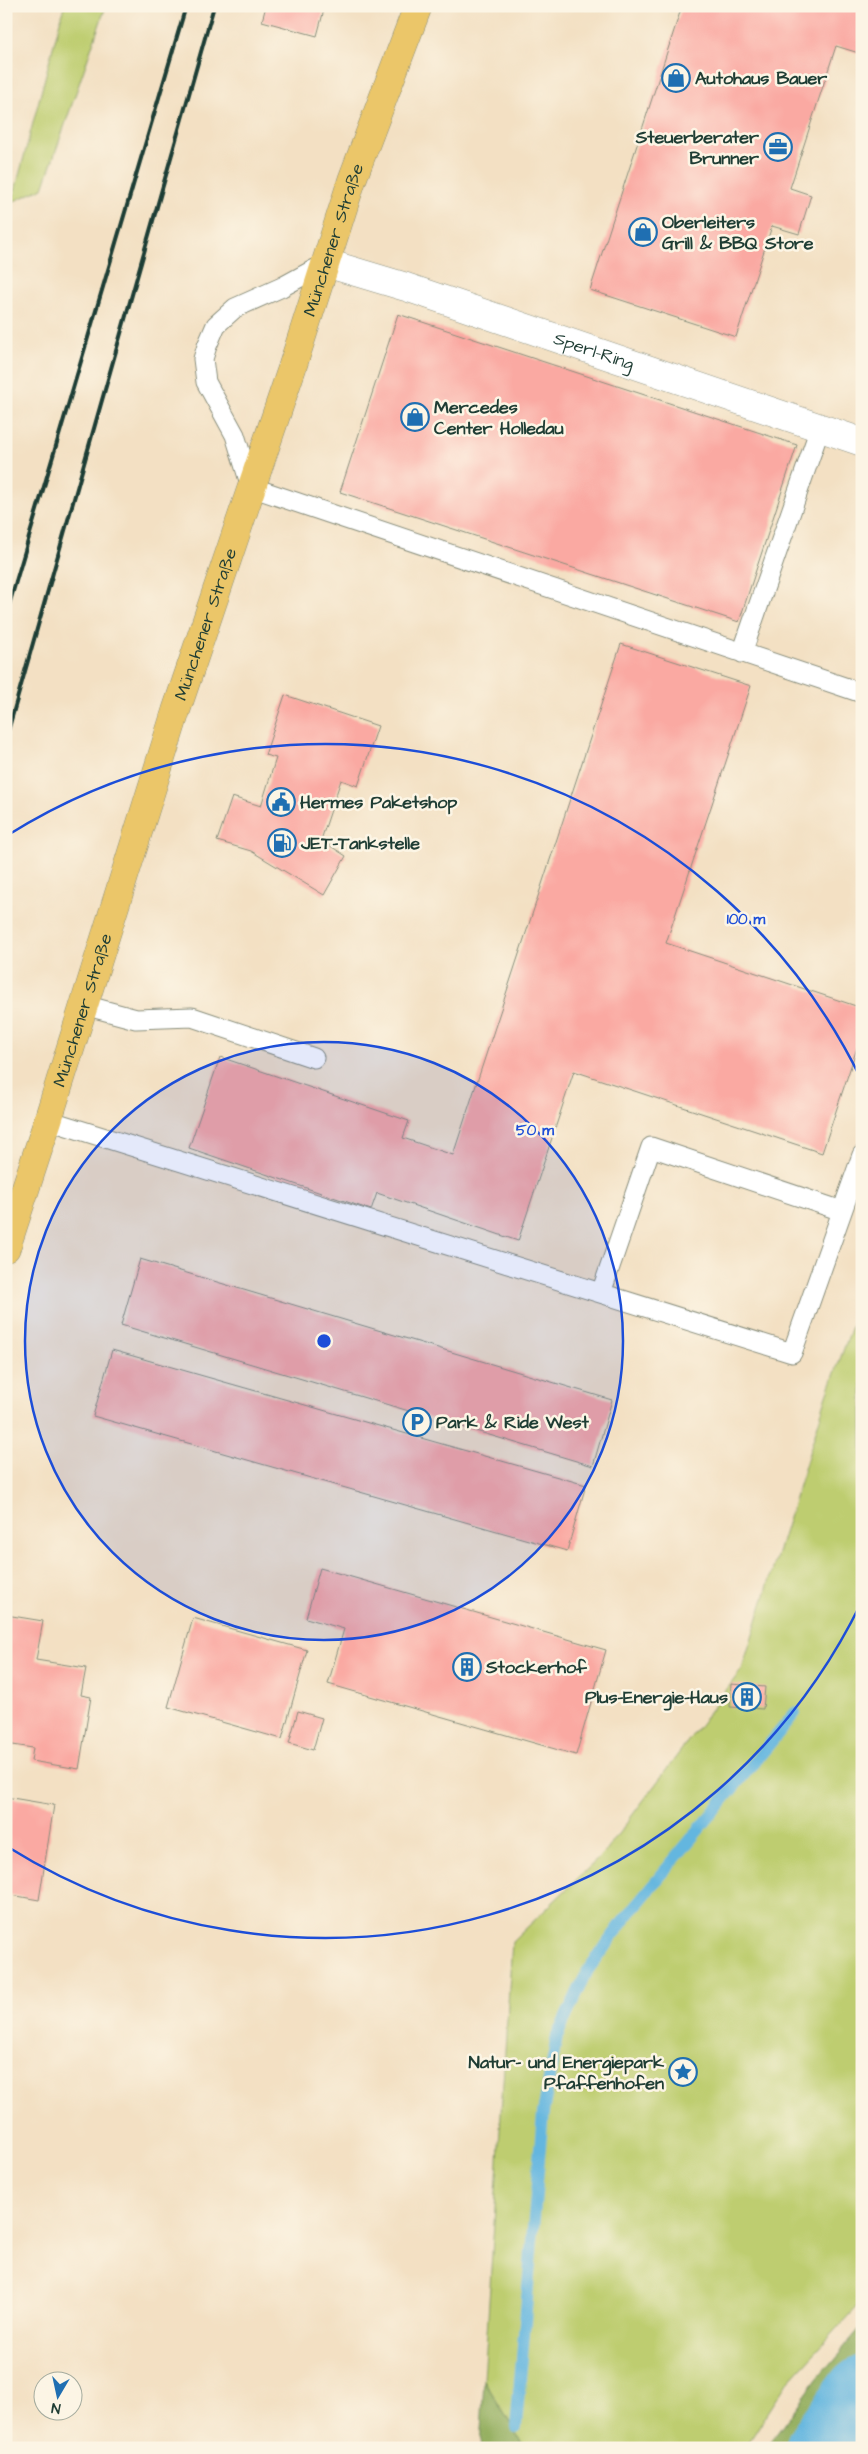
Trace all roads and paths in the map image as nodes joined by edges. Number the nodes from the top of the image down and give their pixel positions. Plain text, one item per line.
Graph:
1 (418, 6) edge
2 (326, 263) junction
3 (820, 428) junction
4 (862, 442) edge
5 (251, 488) junction
6 (742, 653) junction
7 (862, 693) edge
8 (84, 1005) junction
9 (314, 1058) dead end
10 (48, 1120) junction
11 (862, 1156) edge
12 (842, 1211) junction
13 (6, 1248) edge
14 (601, 1293) junction

1 - 2 main road, Münchener Straße
2 - 3 street, Sperl-Ring
2 - 5 main road, Münchener Straße
2 - 5 lane
3 - 4 street, Sperl-Ring
3 - 6 lane
5 - 6 lane
5 - 8 main road, Münchener Straße
6 - 7 lane
8 - 9 lane
8 - 10 main road, Münchener Straße
10 - 13 main road, Münchener Straße
10 - 14 lane
11 - 12 lane
12 - 14 lane
12 - 14 lane

